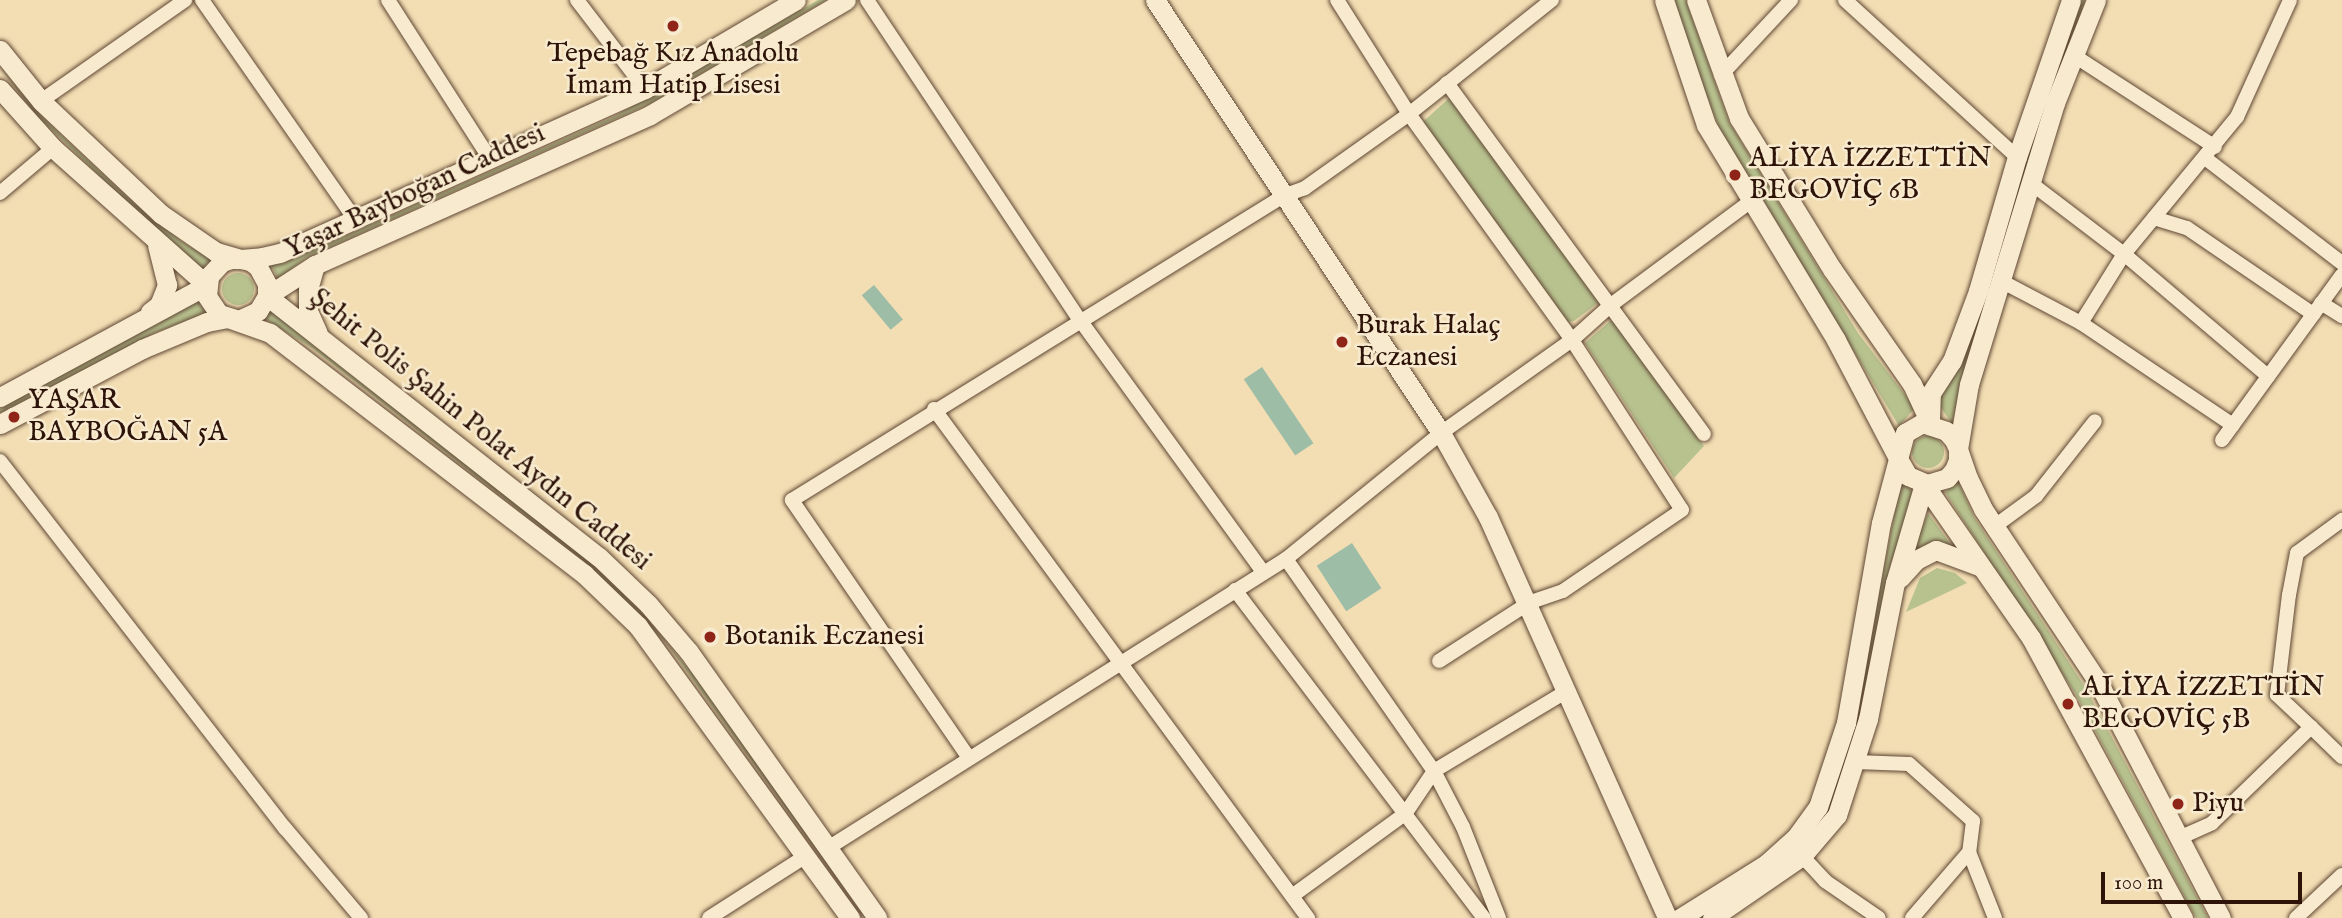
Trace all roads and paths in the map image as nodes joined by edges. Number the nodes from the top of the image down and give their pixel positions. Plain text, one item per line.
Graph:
1 (185, 0) edge
2 (202, 0) edge
3 (388, 0) edge
4 (577, 0) edge
5 (846, 0) edge
6 (867, 0) edge
7 (1155, 0) edge
8 (1336, 0) edge
9 (1552, 0) edge
10 (1664, 0) edge
11 (1696, 0) edge
12 (1791, 0) edge
13 (1845, 0) edge
14 (2071, 0) edge
15 (2095, 0) edge
16 (2290, 0) edge
17 (791, 1) edge
18 (1534, 6) edge
19 (0, 50) edge
20 (2073, 55) junction
21 (1721, 75) junction
22 (1447, 83) junction
23 (0, 89) edge
24 (645, 89) junction
25 (41, 101) junction
26 (1409, 114) junction
27 (53, 148) junction
28 (2210, 152) junction
29 (2017, 157) junction
30 (491, 159) junction
31 (2032, 184) junction
32 (0, 193) edge
33 (1285, 195) junction
34 (1751, 201) junction
35 (2154, 218) junction
36 (355, 219) junction
37 (155, 241) junction
38 (2124, 254) junction
39 (241, 259) junction
40 (2342, 263) edge
41 (315, 265) junction
42 (2342, 275) edge
43 (2001, 281) junction
44 (207, 285) junction
45 (267, 296) junction
46 (1612, 305) junction
47 (2317, 309) junction
48 (2342, 317) edge
49 (228, 318) junction
50 (1080, 320) junction
51 (2081, 323) junction
52 (128, 330) junction
53 (323, 340) junction
54 (1572, 340) junction
55 (2269, 376) junction
56 (0, 397) edge
57 (934, 409) junction
58 (2095, 421) dead end
59 (1930, 423) junction
60 (0, 424) edge
61 (2233, 425) junction
62 (1441, 433) junction
63 (1704, 434) dead end
64 (2222, 440) dead end
65 (1958, 449) junction
66 (1898, 459) junction
67 (0, 461) edge
68 (1924, 484) junction
69 (2342, 520) edge
70 (1995, 526) junction
71 (2337, 535) edge
72 (1286, 559) junction
73 (1983, 569) junction
74 (1263, 572) junction
75 (1895, 583) junction
76 (1235, 590) junction
77 (1529, 603) junction
78 (1439, 661) dead end
79 (1120, 662) junction
80 (1567, 691) junction
81 (2311, 727) junction
82 (2342, 757) edge
83 (969, 758) junction
84 (1856, 762) junction
85 (1433, 771) junction
86 (1405, 814) junction
87 (2179, 838) junction
88 (828, 849) junction
89 (1969, 852) junction
90 (806, 856) junction
91 (1802, 856) junction
92 (2342, 875) edge
93 (1292, 896) junction
94 (1301, 915) edge
95 (361, 918) edge
96 (709, 918) edge
97 (850, 918) edge
98 (877, 918) edge
99 (1484, 918) edge
100 (1499, 918) edge
101 (1667, 918) edge
102 (1680, 918) edge
103 (1712, 918) edge
104 (1879, 918) edge
105 (1912, 918) edge
106 (1996, 918) edge
107 (2183, 918) edge
108 (2221, 918) edge
109 (2295, 918) edge

1 - 25 street
2 - 36 street
3 - 30 street
4 - 24 street
5 - 41 main road, Yaşar Bayboğan Caddesi
6 - 50 street
7 - 33 main road
8 - 26 street
9 - 18 street
10 - 34 main road
11 - 21 main road
12 - 21 street
13 - 29 street
14 - 29 main road
15 - 20 main road
16 - 28 street
17 - 24 main road, Yaşar Bayboğan Caddesi
18 - 22 street
19 - 25 main road
20 - 28 street
20 - 31 main road
21 - 59 main road
22 - 26 street
22 - 46 street
23 - 27 main road
24 - 30 main road, Yaşar Bayboğan Caddesi
25 - 39 main road
26 - 33 street
26 - 54 street
27 - 32 street
27 - 37 main road
28 - 35 street
28 - 40 street
29 - 59 main road
30 - 36 main road, Yaşar Bayboğan Caddesi
31 - 38 street
31 - 43 main road
33 - 50 street
33 - 62 main road
34 - 46 street
34 - 66 main road
35 - 38 street
35 - 47 street
36 - 39 main road, Yaşar Bayboğan Caddesi
37 - 44 main road
37 - 52 main road
38 - 51 street
38 - 55 street
39 - 44 main road
39 - 45 main road
41 - 45 main road, Yaşar Bayboğan Caddesi
41 - 53 main road
42 - 47 street
43 - 51 street
43 - 65 main road
44 - 49 main road
44 - 52 main road
45 - 49 main road
45 - 53 main road, Şehit Polis Şahin Polat Aydın Caddesi
46 - 54 street
46 - 63 street
47 - 48 street
47 - 55 street
49 - 60 main road
49 - 90 main road, Şehit Polis Şahin Polat Aydın Caddesi
50 - 57 street
50 - 74 street
51 - 61 street
52 - 56 main road
53 - 88 main road, Şehit Polis Şahin Polat Aydın Caddesi
54 - 62 street
54 - 77 street
55 - 61 street
57 - 79 street
57 - 83 street
58 - 70 street
59 - 65 main road
59 - 66 main road
61 - 64 street
62 - 72 street
62 - 77 main road
65 - 68 main road
65 - 70 main road
66 - 68 main road
66 - 102 main road
67 - 95 street
68 - 73 main road
68 - 75 main road
69 - 71 street
70 - 87 main road
71 - 81 street
72 - 74 street
72 - 85 street
73 - 75 main road
73 - 107 main road
74 - 76 street
75 - 84 main road
76 - 79 street
76 - 86 street
77 - 78 street
77 - 80 main road
79 - 83 street
79 - 93 street
80 - 85 street
80 - 101 main road
81 - 82 street
81 - 87 street
83 - 88 street
84 - 89 street
84 - 91 main road
85 - 86 street
85 - 100 street
86 - 93 street
86 - 99 street
87 - 108 main road
88 - 98 main road, Şehit Polis Şahin Polat Aydın Caddesi
89 - 105 street
89 - 106 street
90 - 96 street
90 - 97 main road, Şehit Polis Şahin Polat Aydın Caddesi
91 - 103 main road
91 - 104 street
92 - 109 street
93 - 94 street

